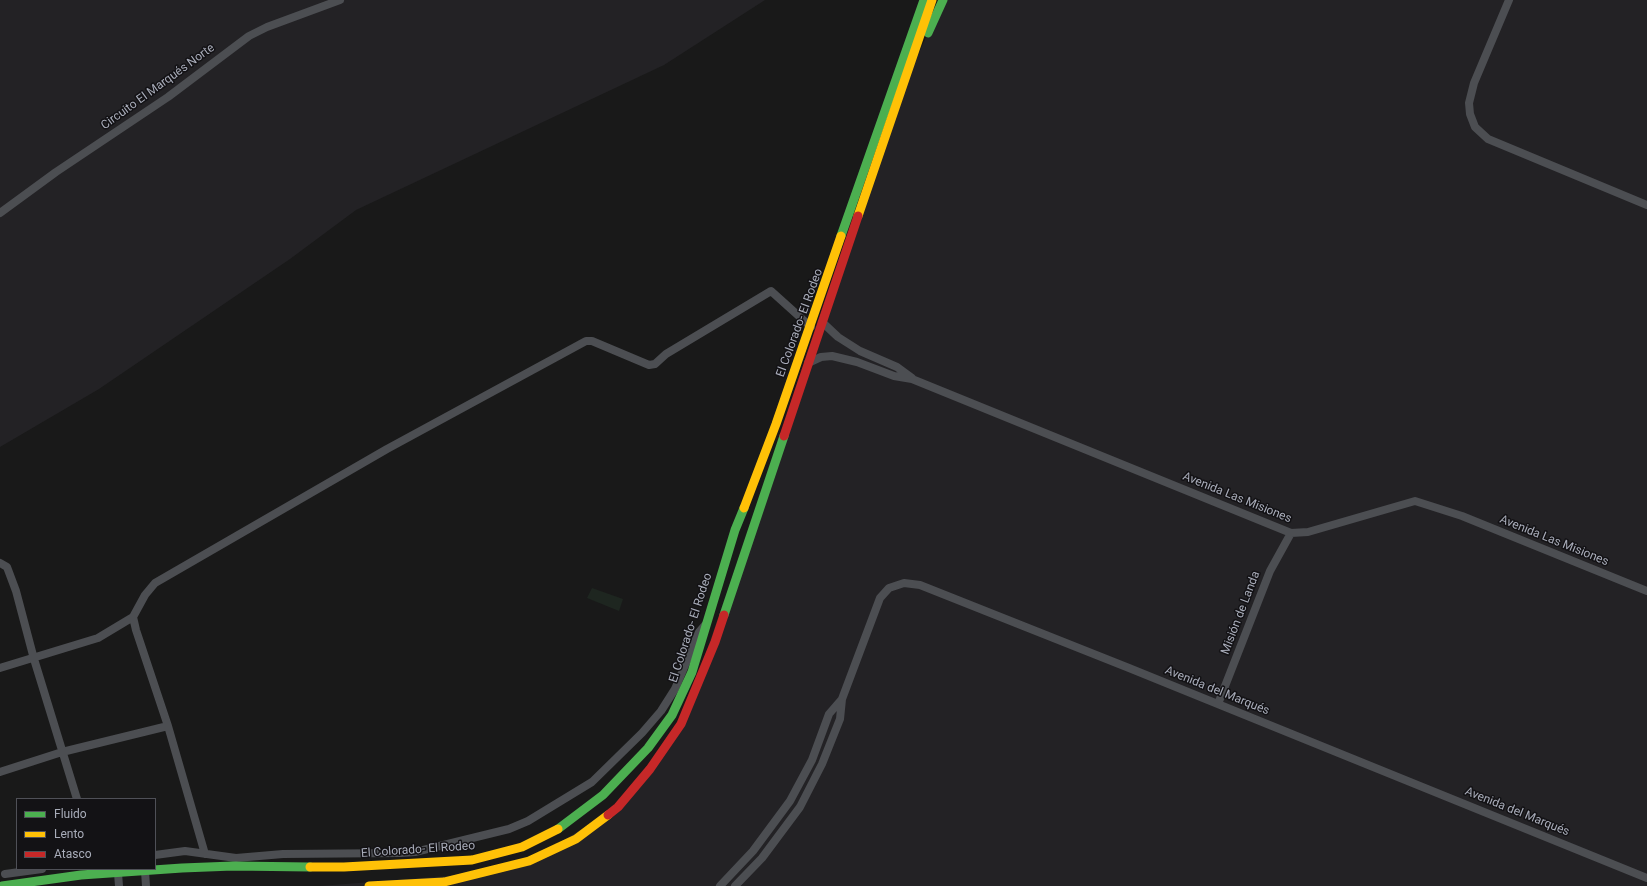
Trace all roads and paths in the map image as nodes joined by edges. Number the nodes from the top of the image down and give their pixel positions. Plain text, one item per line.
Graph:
1 (340, 0) edge
2 (924, 0) edge
3 (932, 0) edge
4 (943, 0) edge
5 (1508, 0) edge
6 (902, 90) junction
7 (1647, 205) edge
8 (0, 213) edge
9 (822, 322) junction
10 (811, 327) junction
11 (808, 363) junction
12 (912, 379) junction
13 (1291, 533) junction
14 (0, 563) edge
15 (1647, 591) edge
16 (134, 617) junction
17 (707, 623) junction
18 (34, 658) junction
19 (0, 668) edge
20 (842, 700) junction
21 (1218, 704) junction
22 (168, 726) junction
23 (62, 752) junction
24 (0, 772) edge
25 (77, 798) edge
26 (768, 831) junction
27 (776, 838) junction
28 (205, 854) junction
29 (156, 855) edge
30 (236, 858) junction
31 (211, 867) junction
32 (34, 870) edge
33 (145, 871) junction
34 (98, 872) edge
35 (118, 873) junction
36 (2, 874) edge
37 (1647, 878) edge
38 (23, 882) junction
39 (2, 886) edge
40 (119, 886) edge
41 (146, 886) edge
42 (369, 886) edge
43 (720, 886) edge
44 (735, 886) edge

1 - 8 street, Circuito El Marqués Norte
2 - 10 main road, El Colorado- El Rodeo
3 - 6 main road, El Colorado- El Rodeo
4 - 6 main road
5 - 7 street
6 - 9 main road, El Colorado- El Rodeo
9 - 11 main road, El Colorado- El Rodeo
9 - 12 street, Avenida Las Misiones
10 - 16 street
10 - 17 main road, El Colorado- El Rodeo
11 - 12 street, Avenida Las Misiones
11 - 42 main road, El Colorado- El Rodeo
12 - 13 street, Avenida Las Misiones
13 - 15 street, Avenida Las Misiones
13 - 21 street, Misión de Landa
14 - 18 street
16 - 18 street
16 - 22 street
17 - 30 street
17 - 31 main road, El Colorado- El Rodeo
18 - 19 street
18 - 23 street
20 - 21 street, Avenida del Marqués
20 - 26 street, Avenida del Marqués
20 - 27 street, Avenida del Marqués
21 - 37 street, Avenida del Marqués
22 - 23 street
22 - 28 street
23 - 24 street
23 - 25 street
26 - 27 street
26 - 43 street
27 - 44 street, Avenida del Marqués
28 - 29 street
28 - 30 street
30 - 31 street
31 - 33 main road, El Colorado- El Rodeo
32 - 36 street
33 - 35 main road, El Colorado- El Rodeo
33 - 41 street
34 - 35 main road, El Colorado- El Rodeo
34 - 38 main road, El Colorado- El Rodeo
35 - 40 street
36 - 38 street
38 - 39 main road, El Colorado- El Rodeo

